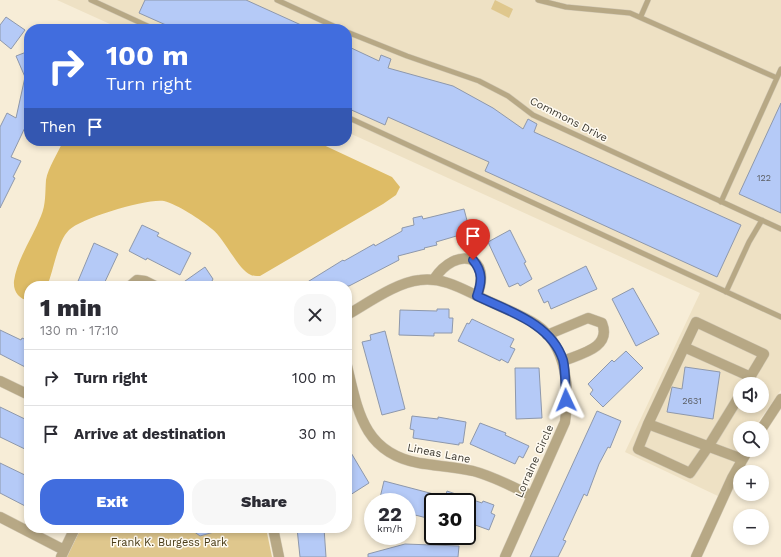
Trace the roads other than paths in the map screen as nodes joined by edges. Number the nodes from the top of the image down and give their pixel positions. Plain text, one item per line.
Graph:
1 (91, 0) edge
2 (277, 0) edge
3 (538, 0) edge
4 (648, 0) edge
5 (641, 16) junction
6 (143, 24) edge
7 (329, 24) edge
8 (352, 34) edge
9 (781, 69) edge
10 (777, 78) junction
11 (352, 119) edge
12 (721, 202) junction
13 (762, 220) junction
14 (781, 229) edge
15 (434, 279) junction
16 (726, 292) junction
17 (477, 296) junction
18 (352, 312) edge
19 (781, 317) edge
20 (547, 335) junction
21 (684, 347) junction
22 (563, 361) junction
23 (741, 377) edge
24 (751, 377) edge
25 (0, 381) edge
26 (352, 386) edge
27 (24, 393) edge
28 (781, 399) edge
29 (733, 406) edge
30 (767, 421) edge
31 (648, 424) junction
32 (708, 447) junction
33 (733, 452) edge
34 (744, 457) edge
35 (532, 496) junction
36 (0, 517) edge
37 (24, 531) edge
38 (27, 533) edge
39 (72, 533) edge
40 (274, 533) edge
41 (62, 554) edge
42 (279, 557) edge
43 (504, 557) edge
44 (696, 557) edge

1 - 6 lane
2 - 7 lane
3 - 5 lane
4 - 5 lane
5 - 10 lane
8 - 12 lane, Commons Drive
9 - 10 lane
10 - 12 lane
11 - 16 lane
12 - 13 lane, Commons Drive
13 - 14 lane, Commons Drive
13 - 16 lane
15 - 17 street, Lorraine Circle
15 - 17 street
15 - 18 street, Lorraine Circle
16 - 19 lane
17 - 20 street, Lorraine Circle
20 - 22 street, Lorraine Circle
20 - 22 street
21 - 23 street
21 - 24 street
21 - 31 street
22 - 35 street, Lorraine Circle
25 - 27 street
26 - 35 street, Lineas Lane
28 - 30 street
29 - 32 street
31 - 32 street
31 - 32 street
32 - 33 street
34 - 44 street
35 - 43 street, Lorraine Circle
36 - 37 street
38 - 41 street
39 - 41 street
40 - 42 street

